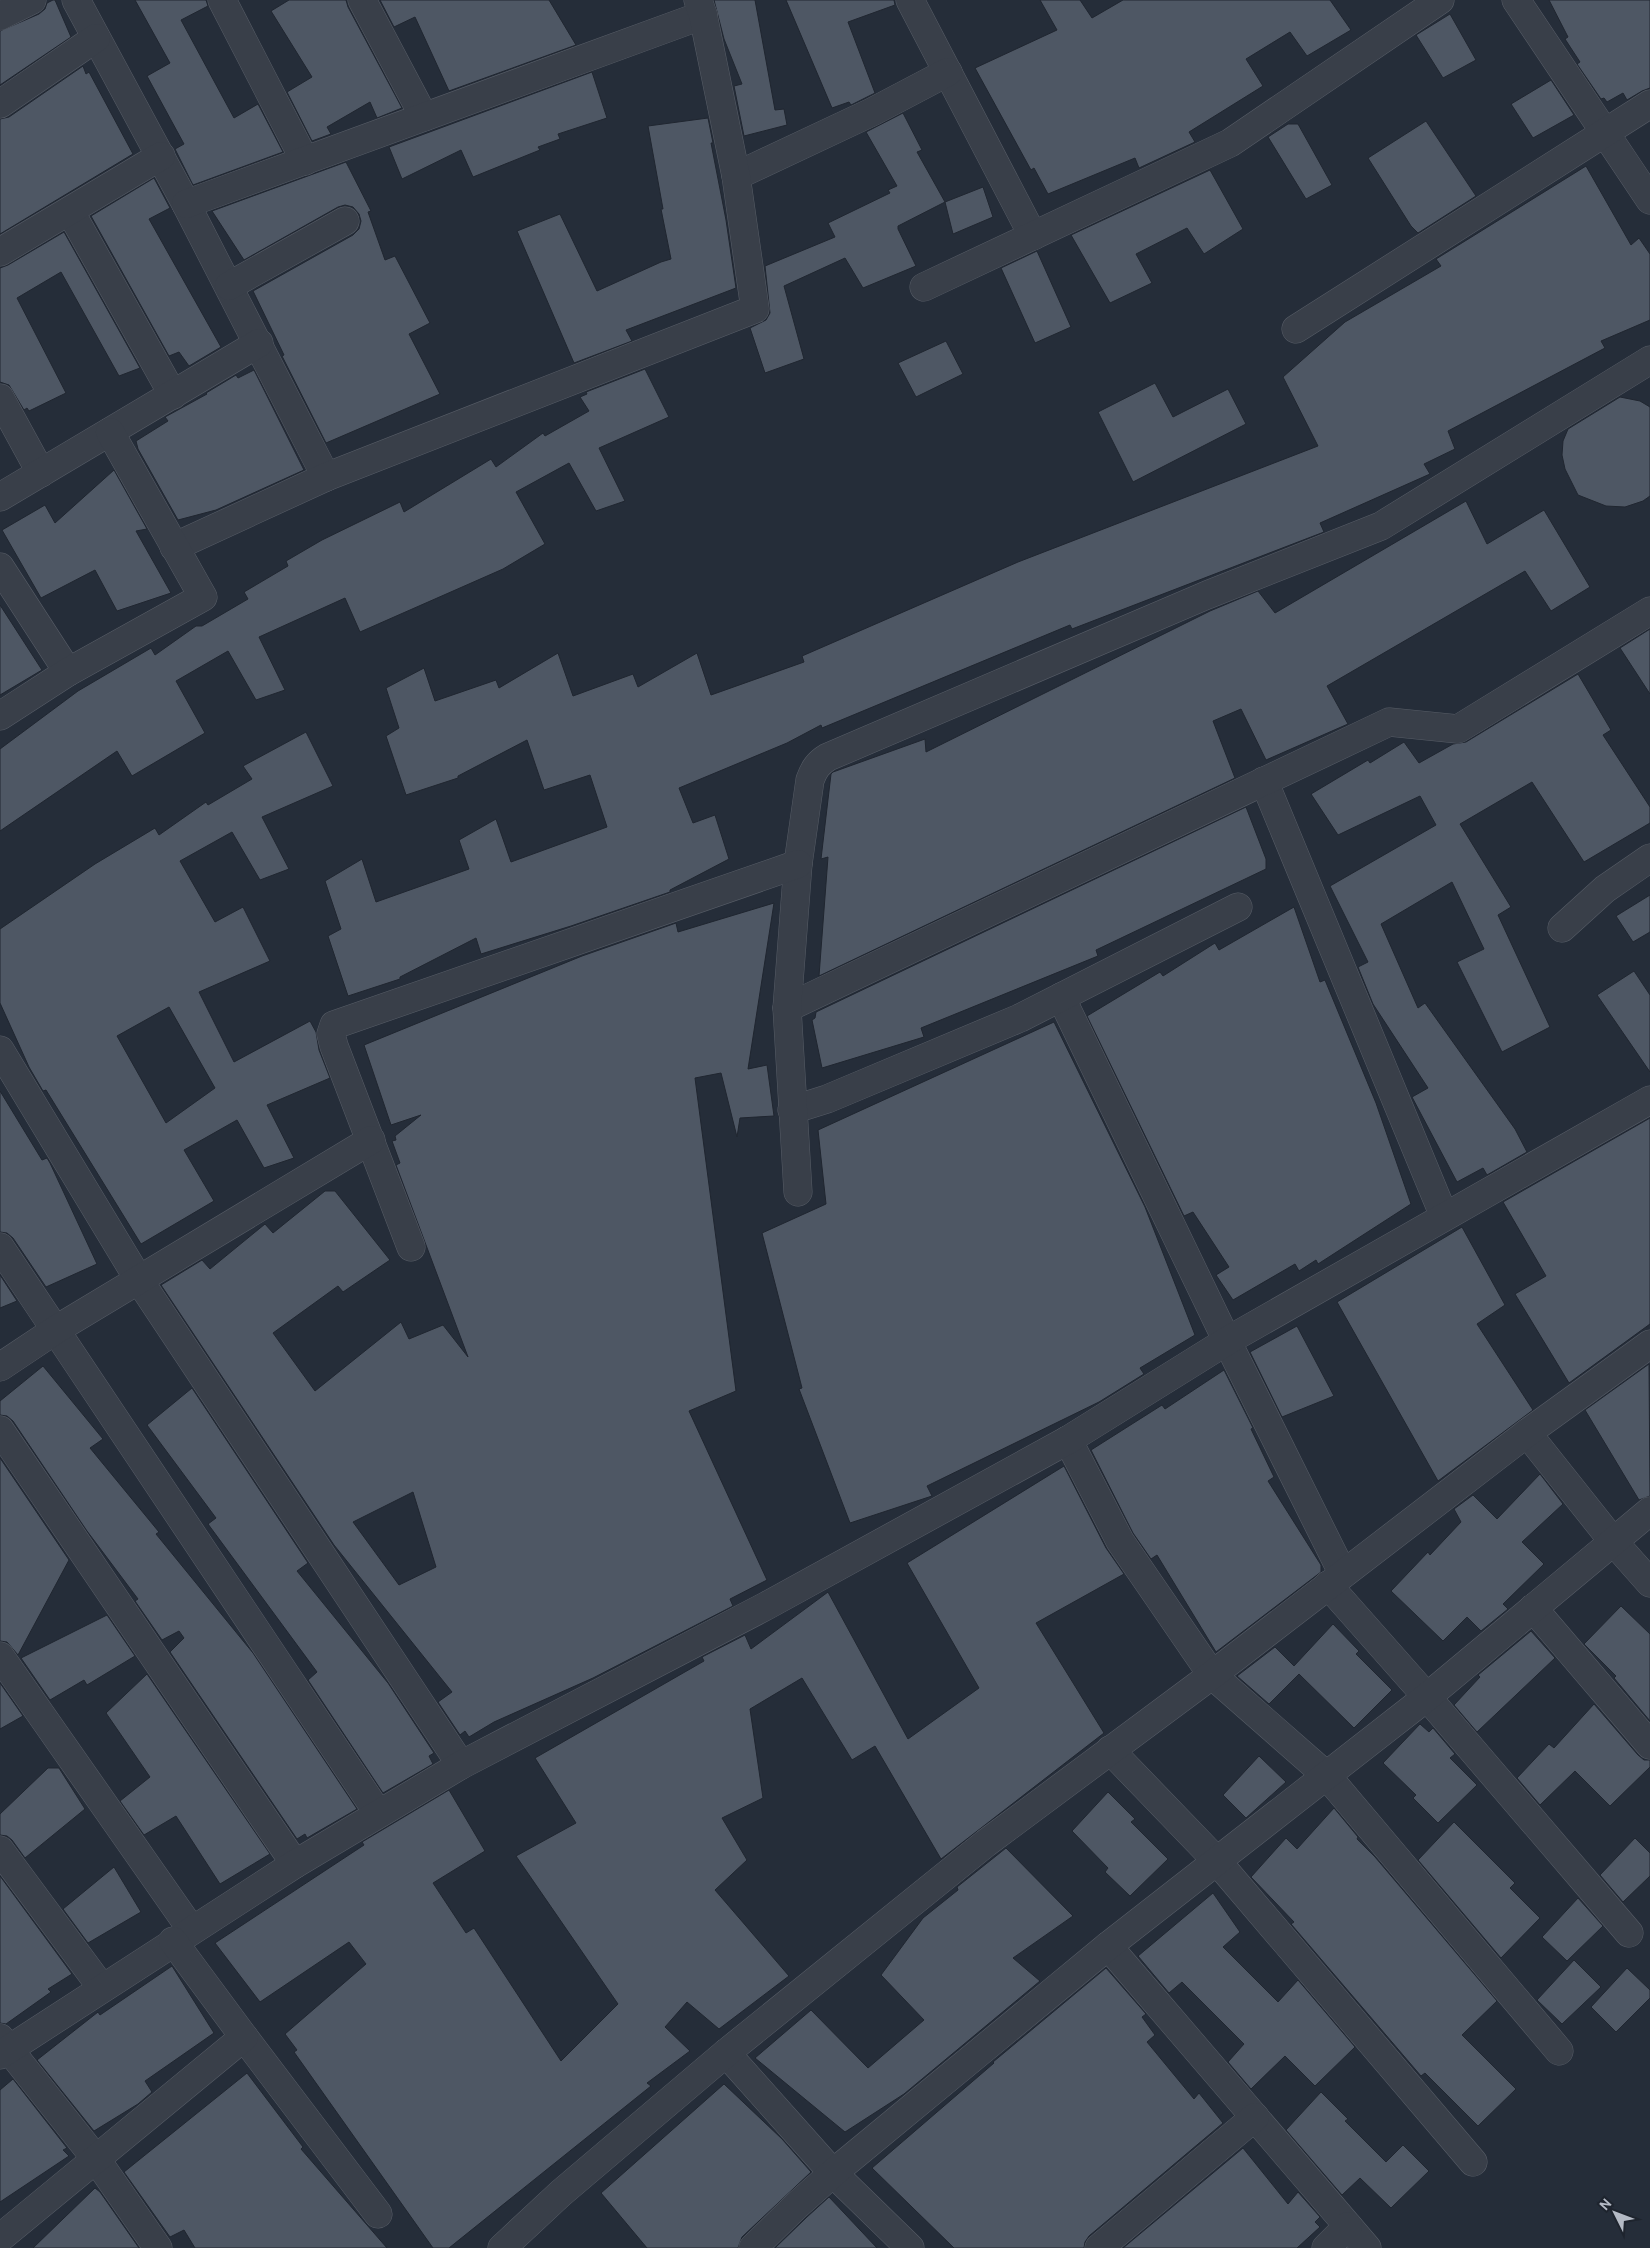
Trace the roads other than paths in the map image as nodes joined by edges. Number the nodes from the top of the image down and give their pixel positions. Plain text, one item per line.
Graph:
1 (32, 0) edge
2 (76, 0) edge
3 (222, 0) edge
4 (362, 0) edge
5 (910, 0) edge
6 (1440, 0) edge
7 (1516, 0) edge
8 (700, 8) edge
9 (0, 16) edge
10 (96, 38) junction
11 (948, 72) junction
12 (0, 104) edge
13 (1650, 104) edge
14 (424, 117) junction
15 (1606, 133) junction
16 (161, 156) junction
17 (305, 161) junction
18 (736, 176) junction
19 (1650, 200) edge
20 (186, 204) junction
21 (70, 211) junction
22 (345, 221) dead end
23 (1033, 236) junction
24 (0, 252) edge
25 (228, 286) junction
26 (924, 287) dead end
27 (1296, 329) dead end
28 (259, 344) junction
29 (1650, 360) edge
30 (172, 395) junction
31 (0, 398) edge
32 (110, 432) junction
33 (41, 473) junction
34 (326, 478) junction
35 (0, 497) edge
36 (174, 547) junction
37 (0, 567) edge
38 (1650, 611) edge
39 (68, 672) junction
40 (0, 716) edge
41 (1264, 781) junction
42 (1650, 858) edge
43 (798, 864) junction
44 (1238, 907) dead end
45 (1562, 928) dead end
46 (1061, 997) junction
47 (787, 1008) junction
48 (0, 1050) edge
49 (1650, 1100) edge
50 (792, 1110) junction
51 (370, 1140) junction
52 (798, 1192) dead end
53 (1444, 1216) junction
54 (0, 1247) edge
55 (412, 1247) dead end
56 (139, 1280) junction
57 (57, 1330) junction
58 (1227, 1341) junction
59 (1650, 1344) edge
60 (0, 1367) edge
61 (0, 1430) edge
62 (1527, 1433) junction
63 (1068, 1440) junction
64 (1650, 1511) edge
65 (1612, 1540) junction
66 (1335, 1580) junction
67 (1650, 1583) edge
68 (1533, 1608) junction
69 (0, 1656) edge
70 (1212, 1675) junction
71 (1427, 1697) junction
72 (1650, 1745) edge
73 (1110, 1750) junction
74 (461, 1765) junction
75 (1327, 1776) junction
76 (378, 1813) junction
77 (0, 1850) edge
78 (1216, 1860) junction
79 (295, 1864) junction
80 (1629, 1933) dead end
81 (182, 1935) junction
82 (1108, 1946) junction
83 (102, 1988) junction
84 (244, 2038) junction
85 (3, 2047) edge
86 (1559, 2051) dead end
87 (726, 2053) junction
88 (1255, 2117) junction
89 (96, 2158) junction
90 (1473, 2162) dead end
91 (833, 2173) junction
92 (378, 2214) dead end
93 (1348, 2226) junction
94 (0, 2238) edge
95 (158, 2248) edge
96 (502, 2248) edge
97 (753, 2248) edge
98 (910, 2248) edge
99 (1099, 2248) edge
100 (1326, 2248) edge
101 (1367, 2248) edge

1 - 9 street
2 - 10 street
3 - 17 street
4 - 14 street
5 - 11 street
6 - 23 street
7 - 15 street
8 - 14 street
8 - 18 street
10 - 12 street
10 - 16 street
11 - 18 street
11 - 23 street
13 - 15 street
14 - 17 street
15 - 19 street
15 - 27 street
16 - 20 street
16 - 21 street
17 - 20 street
18 - 34 street
20 - 25 street
21 - 24 street
21 - 30 street
22 - 25 street
23 - 26 street
25 - 28 street
28 - 30 street
28 - 34 street
29 - 43 street
30 - 32 street
31 - 33 street
32 - 33 street
32 - 36 street
33 - 35 street
34 - 36 street
36 - 39 street
37 - 39 street
38 - 41 street
39 - 40 street
41 - 47 street
41 - 53 street
42 - 45 street
43 - 47 street
43 - 51 street
44 - 46 street
46 - 50 street
46 - 58 street
47 - 50 street
48 - 56 street
49 - 53 street
50 - 52 street
51 - 55 street
51 - 56 street
53 - 58 street
54 - 57 street
56 - 57 street
56 - 74 street
57 - 60 street
57 - 76 street
58 - 63 street
58 - 66 street
59 - 62 street
61 - 79 street
62 - 65 street
62 - 66 street
63 - 70 street
63 - 74 street
64 - 65 street
65 - 67 street
65 - 68 street
66 - 70 street
66 - 71 street
68 - 71 street
68 - 72 street
69 - 81 street
70 - 73 street
70 - 75 street
71 - 75 street
71 - 80 street
73 - 78 street
73 - 87 street
74 - 76 street
75 - 78 street
75 - 86 street
76 - 79 street
77 - 83 street
78 - 82 street
78 - 90 street
79 - 81 street
81 - 83 street
81 - 84 street
82 - 88 street
82 - 91 street
83 - 85 street
84 - 89 street
84 - 92 street
85 - 89 street
87 - 91 street
87 - 96 street
88 - 93 street
88 - 99 street
89 - 94 street
89 - 95 street
91 - 97 street
91 - 98 street
93 - 100 street
93 - 101 street

